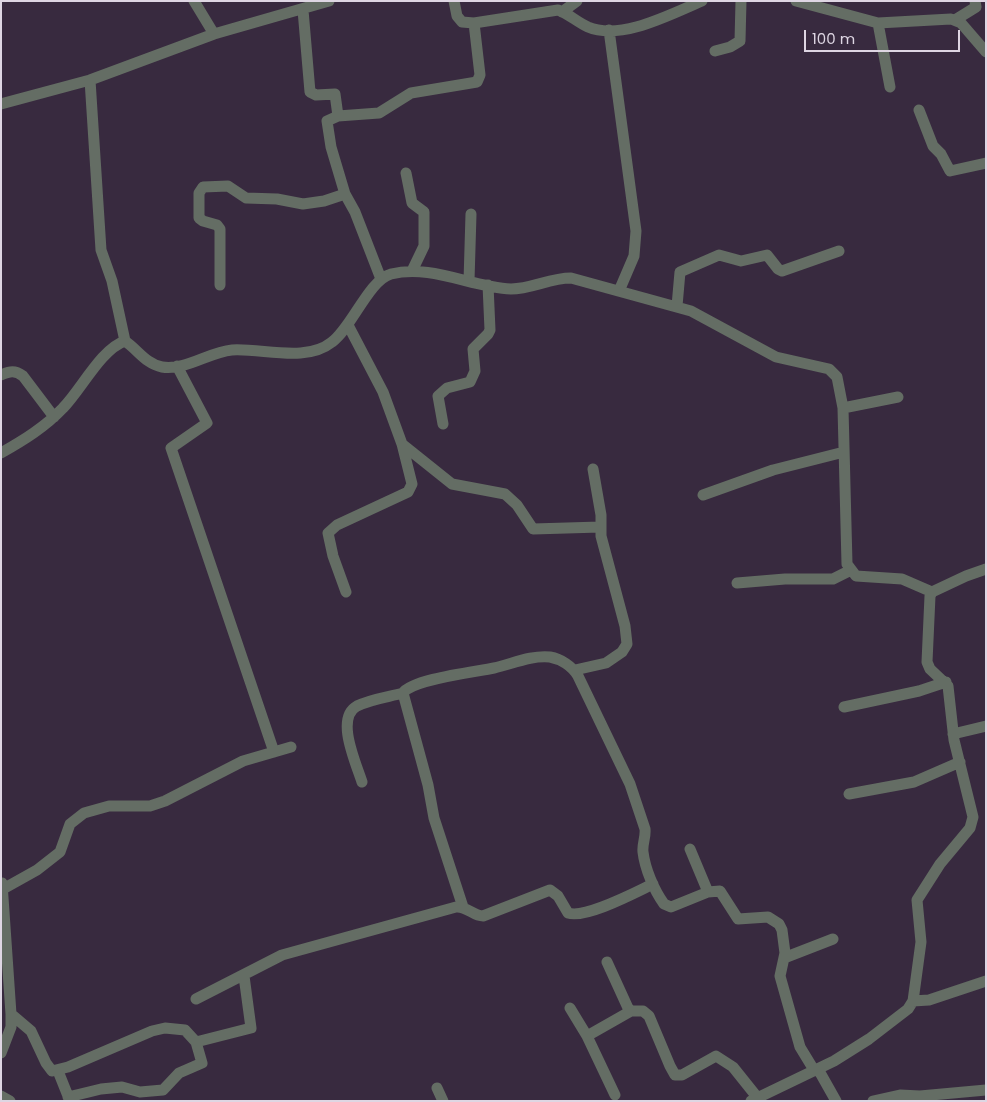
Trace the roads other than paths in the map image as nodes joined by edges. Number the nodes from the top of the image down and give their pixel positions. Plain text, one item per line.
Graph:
1 (194, 1) edge
2 (329, 1) edge
3 (454, 1) edge
4 (577, 1) edge
5 (702, 1) edge
6 (740, 1) edge
7 (796, 1) edge
8 (979, 4) edge
9 (828, 5) edge
10 (303, 10) junction
11 (562, 12) junction
12 (955, 20) junction
13 (878, 22) junction
14 (474, 24) junction
15 (609, 30) junction
16 (214, 34) junction
17 (715, 51) dead end
18 (986, 52) edge
19 (90, 80) junction
20 (890, 87) dead end
21 (1, 104) edge
22 (919, 110) dead end
23 (338, 116) junction
24 (986, 163) edge
25 (406, 173) dead end
26 (345, 194) junction
27 (471, 214) dead end
28 (839, 251) dead end
29 (412, 270) junction
30 (381, 279) junction
31 (469, 281) junction
32 (220, 285) dead end
33 (488, 285) junction
34 (619, 291) junction
35 (676, 306) junction
36 (348, 325) junction
37 (125, 341) junction
38 (177, 366) junction
39 (1, 375) edge
40 (898, 397) dead end
41 (843, 408) junction
42 (54, 417) junction
43 (443, 424) dead end
44 (402, 444) junction
45 (844, 452) junction
46 (1, 453) edge
47 (593, 470) dead end
48 (703, 495) dead end
49 (600, 527) junction
50 (851, 570) junction
51 (986, 570) edge
52 (737, 583) dead end
53 (346, 592) dead end
54 (932, 592) junction
55 (574, 670) junction
56 (946, 682) junction
57 (403, 693) junction
58 (844, 706) dead end
59 (986, 726) edge
60 (953, 734) junction
61 (291, 748) dead end
62 (274, 752) junction
63 (960, 762) junction
64 (362, 782) dead end
65 (849, 794) dead end
66 (690, 849) dead end
67 (654, 884) junction
68 (2, 885) edge
69 (708, 892) junction
70 (463, 907) junction
71 (833, 939) dead end
72 (784, 958) junction
73 (607, 962) dead end
74 (5, 972) edge
75 (244, 976) junction
76 (986, 981) edge
77 (196, 999) dead end
78 (913, 1001) junction
79 (570, 1008) dead end
80 (631, 1011) junction
81 (11, 1014) junction
82 (586, 1036) junction
83 (196, 1042) junction
84 (1, 1053) edge
85 (816, 1070) junction
86 (58, 1071) junction
87 (437, 1088) dead end
88 (986, 1090) edge
89 (615, 1095) dead end
90 (1, 1096) edge
91 (69, 1099) edge
92 (754, 1099) edge
93 (10, 1101) edge
94 (443, 1101) edge
95 (836, 1101) edge
96 (873, 1101) edge

1 - 16 street
2 - 10 street
3 - 14 street
4 - 11 street
5 - 15 street
6 - 17 street
7 - 9 street
8 - 12 street
9 - 13 street
10 - 16 street
10 - 23 street
11 - 14 street
11 - 15 street
12 - 13 street
12 - 18 street
13 - 20 street
14 - 23 street
15 - 34 street
16 - 19 street
19 - 21 street
19 - 37 street
22 - 24 street
23 - 26 street
25 - 29 street
26 - 30 street
26 - 32 street
27 - 31 street
28 - 35 street
29 - 30 street
29 - 31 street
30 - 36 street
31 - 33 street
33 - 34 street
33 - 43 street
34 - 35 street
35 - 41 street
36 - 38 street
36 - 44 street
37 - 38 street
37 - 42 street
38 - 62 street
39 - 42 street
40 - 41 street
41 - 45 street
42 - 46 street
44 - 49 street
44 - 53 street
45 - 48 street
45 - 50 street
47 - 49 street
49 - 55 street
50 - 52 street
50 - 54 street
51 - 54 street
54 - 56 street
55 - 57 street
55 - 67 street
56 - 58 street
56 - 60 street
57 - 64 street
57 - 70 street
59 - 60 street
60 - 63 street
61 - 62 street
62 - 68 street
63 - 65 street
63 - 78 street
66 - 69 street
67 - 69 street
67 - 70 street
68 - 74 street
69 - 72 street
70 - 75 street
71 - 72 street
72 - 85 street
73 - 80 street
74 - 81 street
75 - 77 street
75 - 83 street
76 - 78 street
78 - 85 street
79 - 82 street
80 - 82 street
80 - 92 street
81 - 84 street
81 - 86 street
82 - 89 street
83 - 86 street
83 - 91 street
85 - 92 street
85 - 95 street
86 - 91 street
87 - 94 street
88 - 96 street
90 - 93 street

